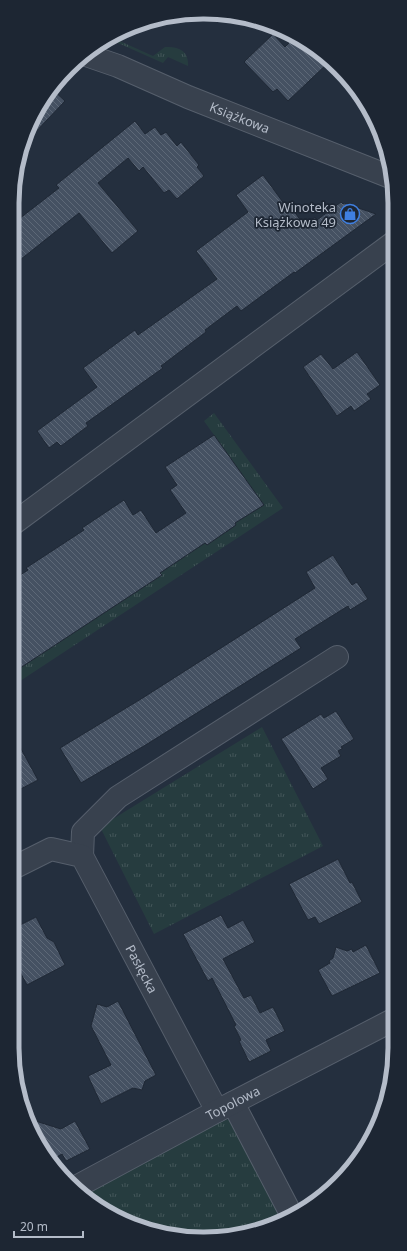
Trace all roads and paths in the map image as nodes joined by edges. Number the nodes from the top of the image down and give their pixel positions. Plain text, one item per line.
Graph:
1 (91, 57) edge
2 (385, 175) edge
3 (388, 247) edge
4 (19, 519) edge
5 (337, 657) dead end
6 (83, 832) junction
7 (51, 849) junction
8 (82, 856) junction
9 (19, 865) edge
10 (388, 1024) edge
11 (225, 1107) junction
12 (80, 1185) edge
13 (289, 1211) edge

1 - 2 street, Książkowa
3 - 4 street
5 - 6 street
6 - 7 street
6 - 8 street
7 - 8 street
7 - 9 street
8 - 11 street, Pasłęcka
10 - 11 street, Topolowa
11 - 12 street, Topolowa
11 - 13 street, Pasłęcka

